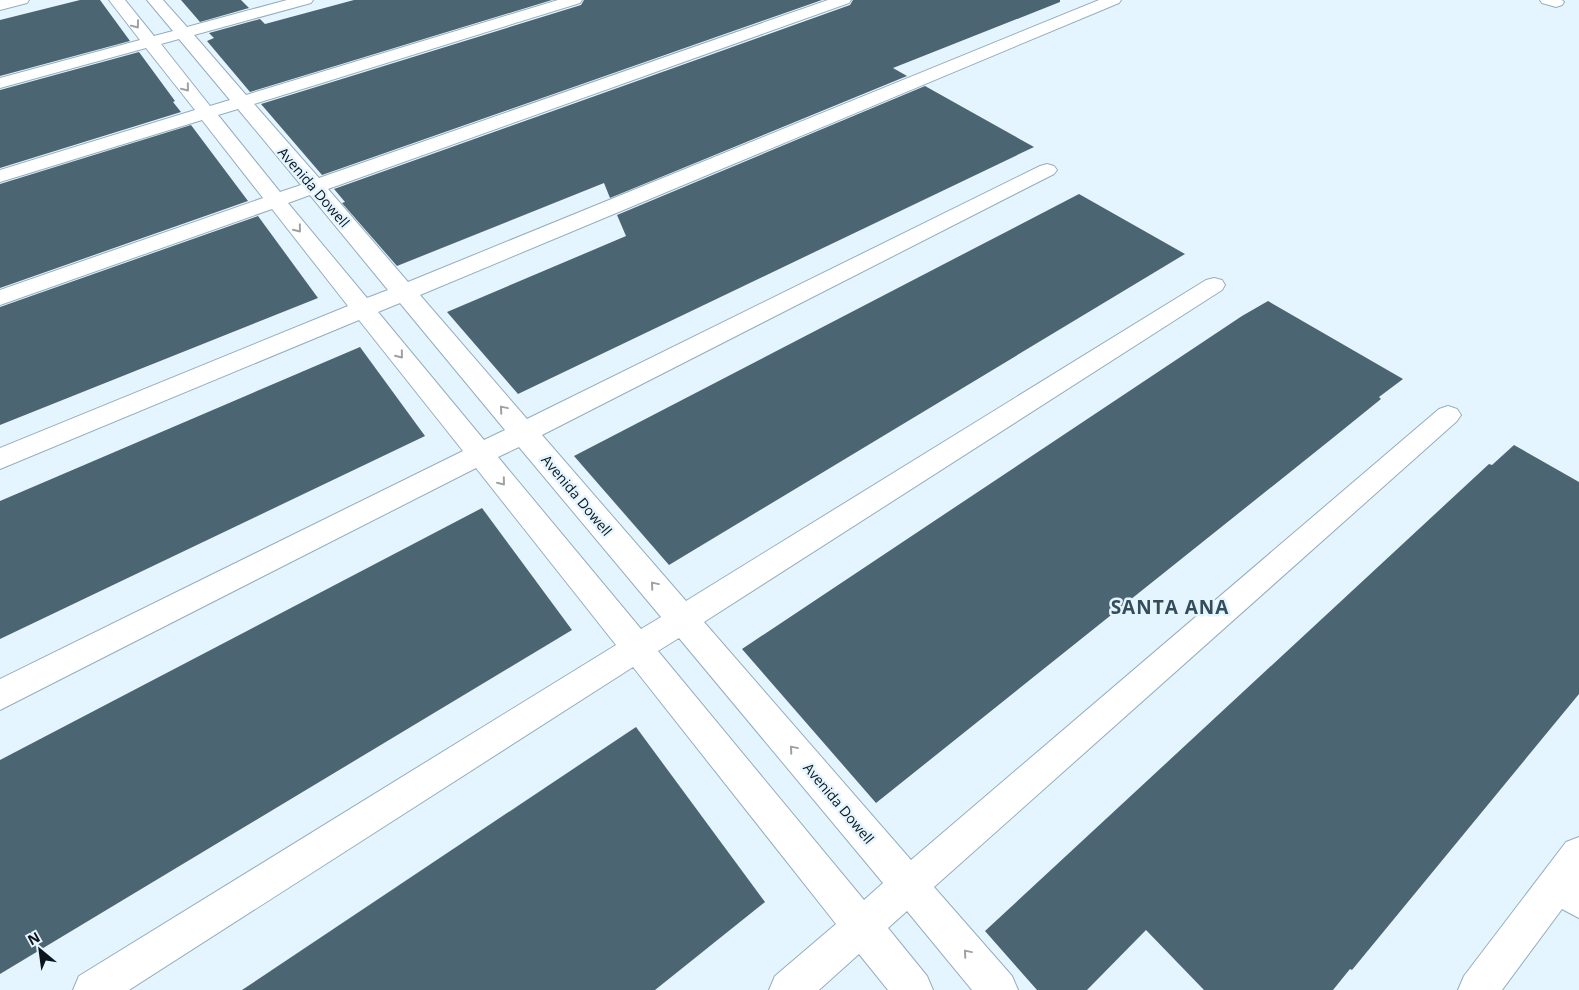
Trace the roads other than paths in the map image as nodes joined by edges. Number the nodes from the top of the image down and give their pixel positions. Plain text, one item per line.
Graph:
1 (21, 0) edge
2 (117, 0) edge
3 (155, 0) edge
4 (305, 0) edge
5 (574, 0) edge
6 (843, 0) edge
7 (1114, 0) edge
8 (0, 5) edge
9 (184, 33) junction
10 (149, 43) junction
11 (0, 83) edge
12 (242, 102) junction
13 (206, 113) junction
14 (1047, 170) dead end
15 (0, 176) edge
16 (314, 187) junction
17 (276, 201) junction
18 (1214, 285) dead end
19 (404, 292) junction
20 (0, 298) edge
21 (364, 309) junction
22 (1448, 415) dead end
23 (524, 433) junction
24 (480, 454) junction
25 (0, 458) edge
26 (682, 619) junction
27 (636, 648) junction
28 (0, 695) edge
29 (1579, 854) edge
30 (909, 885) junction
31 (1568, 891) edge
32 (861, 928) junction
33 (93, 990) edge
34 (789, 990) edge
35 (913, 990) edge
36 (998, 990) edge
37 (1478, 990) edge

1 - 8 street
2 -> 10 street
3 - 9 street, Avenida Dowell
4 - 9 street
5 - 12 street
6 - 16 street
7 - 19 street
9 - 10 street
9 - 12 street, Avenida Dowell
10 - 11 street
10 -> 13 street
12 - 13 street
12 - 16 street, Avenida Dowell
13 - 15 street
13 - 17 street
14 - 23 street
16 - 17 street
16 - 19 street, Avenida Dowell
17 - 20 street
17 -> 21 street
18 - 26 street
19 - 21 street
23 -> 19 street, Avenida Dowell
21 -> 24 street
21 - 25 street
22 - 30 street
23 - 24 street
26 -> 23 street, Avenida Dowell
24 -> 27 street
24 - 28 street
26 - 27 street
30 -> 26 street, Avenida Dowell
27 - 32 street
27 - 33 street
29 - 31 street
30 - 32 street
36 -> 30 street, Avenida Dowell
31 - 37 street
32 - 34 street
32 - 35 street

